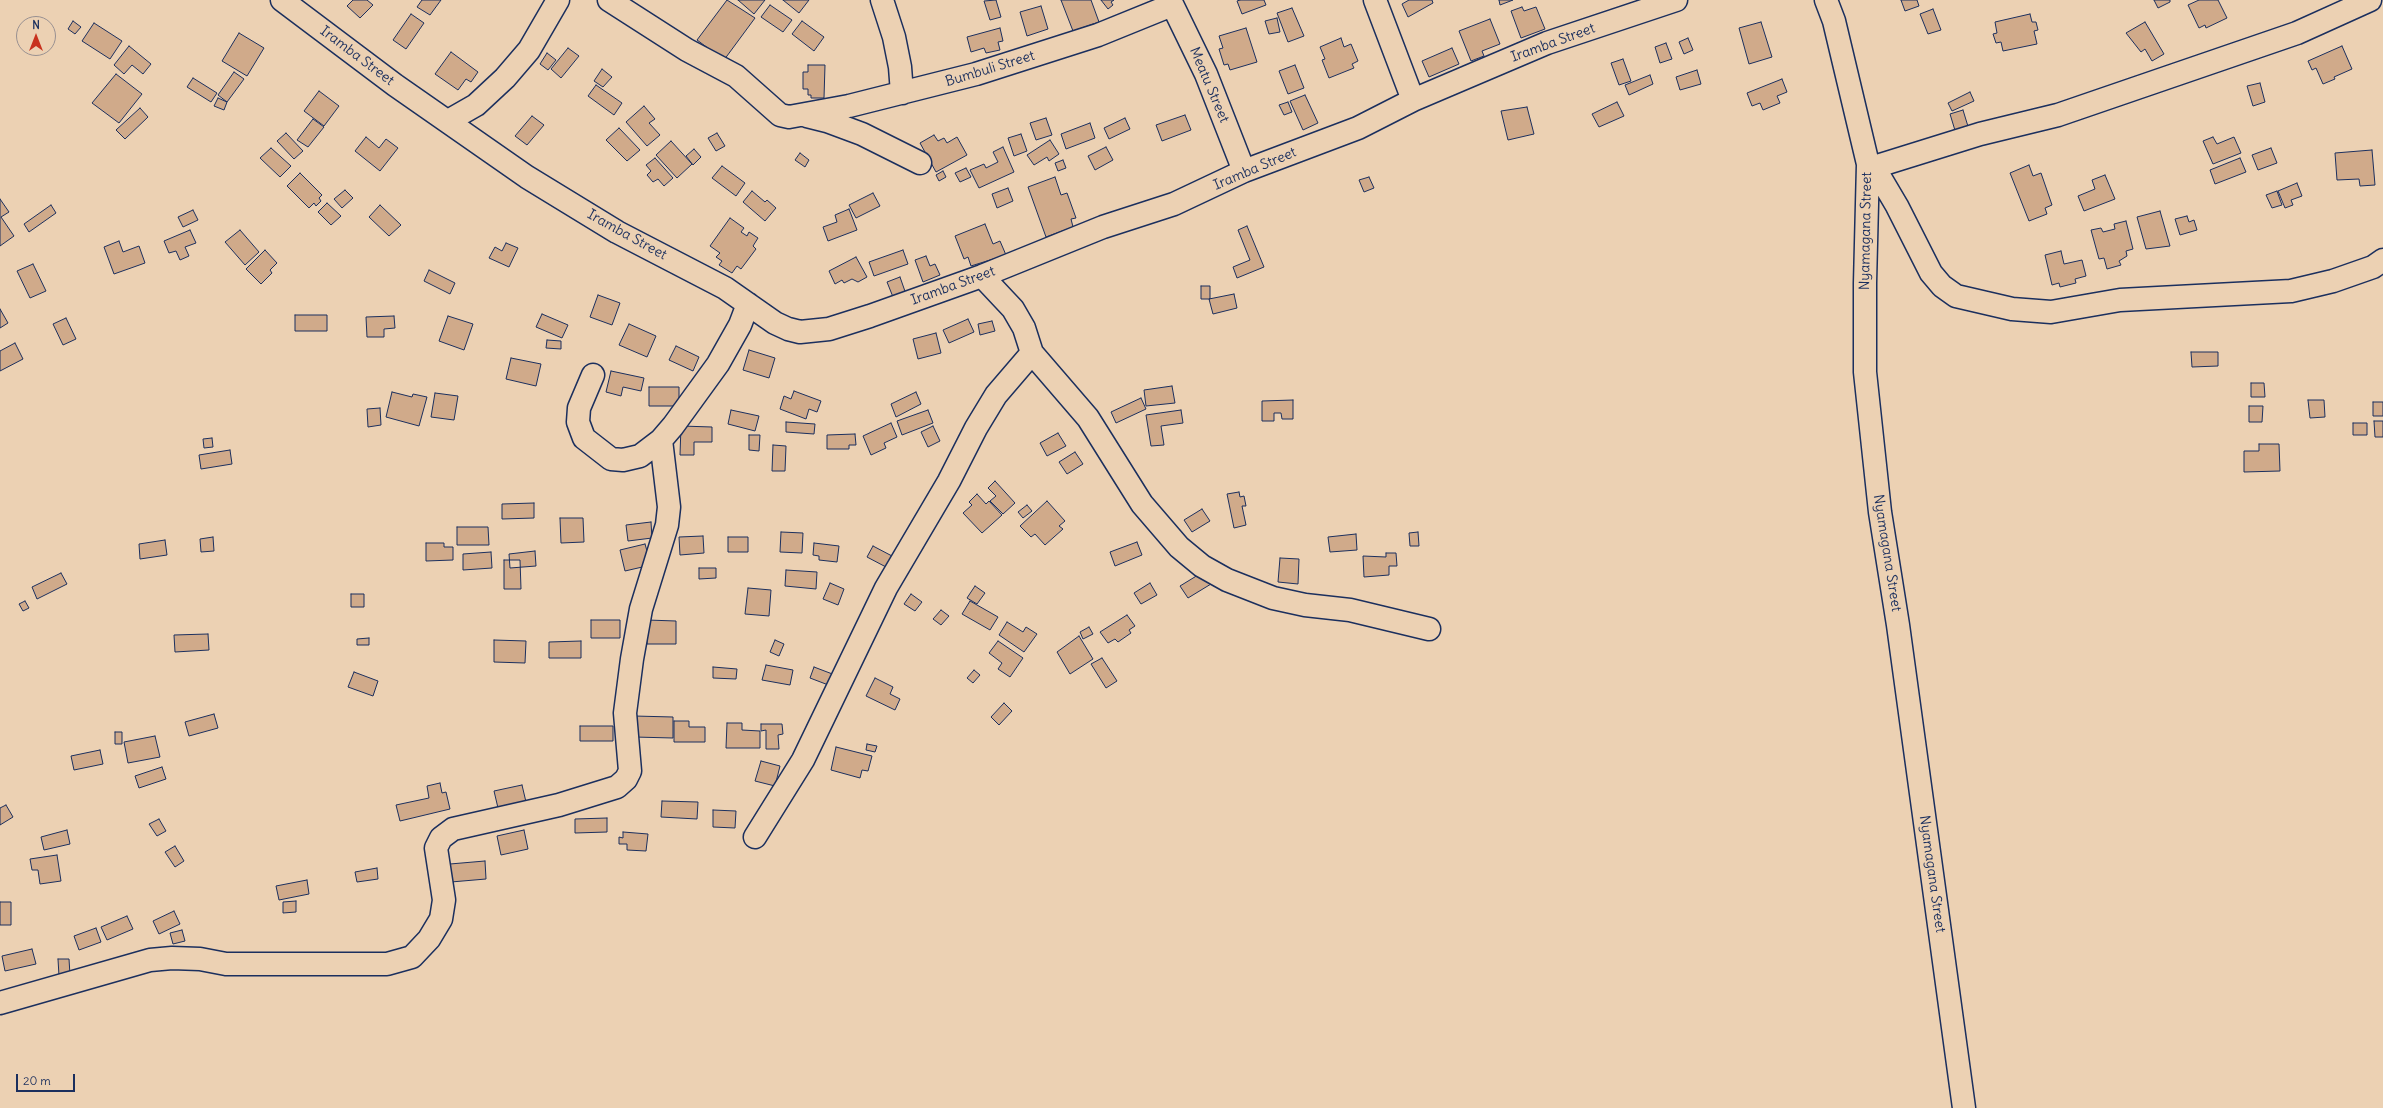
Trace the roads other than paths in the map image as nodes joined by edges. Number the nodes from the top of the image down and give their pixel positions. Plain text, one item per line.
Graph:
1 (282, 0) edge
2 (558, 0) edge
3 (610, 0) edge
4 (882, 0) edge
5 (1375, 0) edge
6 (1676, 0) edge
7 (1826, 0) edge
8 (2370, 0) edge
9 (1171, 2) edge
10 (902, 93) junction
11 (1413, 100) junction
12 (804, 116) junction
13 (448, 121) junction
14 (920, 163) dead end
15 (1871, 166) junction
16 (1244, 171) junction
17 (2383, 260) edge
18 (982, 276) junction
19 (748, 304) junction
20 (1032, 353) junction
21 (593, 375) dead end
22 (661, 440) junction
23 (1429, 629) dead end
24 (755, 837) dead end
25 (0, 1003) edge
26 (1964, 1108) edge

1 - 13 street, Iramba Street
2 - 13 street
3 - 12 street, Bumbuli Street
4 - 10 street
5 - 11 street
6 - 11 street, Iramba Street
7 - 15 street, Nyamagana Street
8 - 15 street
9 - 10 street, Bumbuli Street
9 - 16 street, Meatu Street
10 - 12 street, Bumbuli Street
11 - 16 street, Iramba Street
12 - 14 street, Bumbuli Street
13 - 19 street, Iramba Street
15 - 17 street
15 - 26 street, Nyamagana Street
16 - 18 street, Iramba Street
18 - 19 street, Iramba Street
18 - 20 street
19 - 22 street
20 - 23 street
20 - 24 street
21 - 22 street
22 - 25 street

